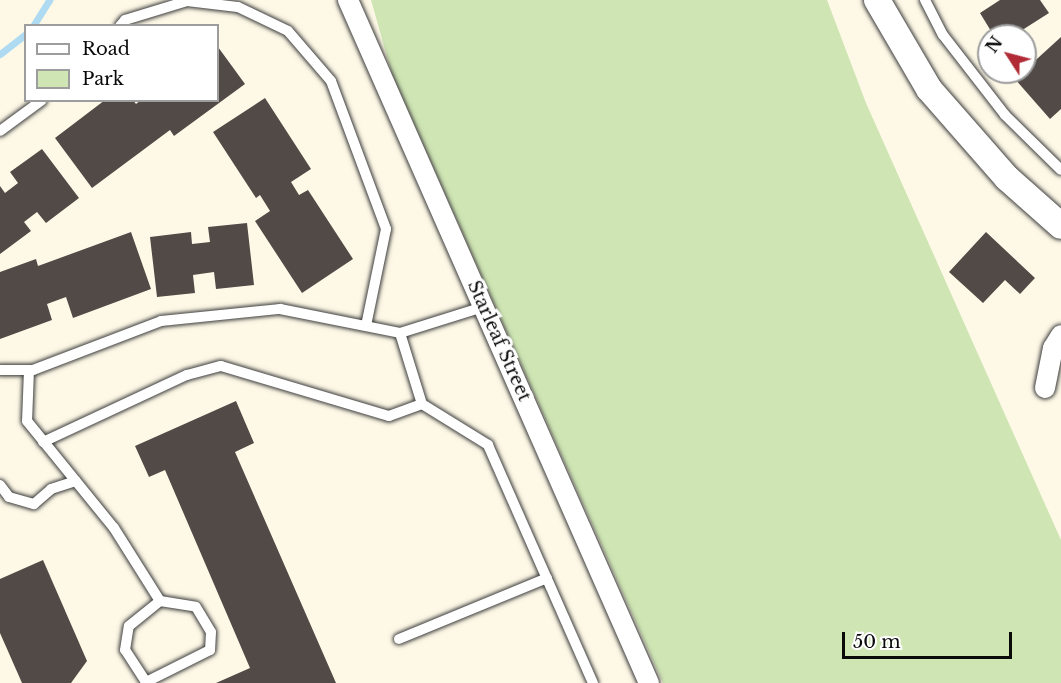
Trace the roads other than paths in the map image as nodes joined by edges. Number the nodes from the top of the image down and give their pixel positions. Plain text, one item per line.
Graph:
1 (348, 0) edge
2 (877, 0) edge
3 (925, 0) edge
4 (122, 24) edge
5 (39, 102) edge
6 (0, 131) edge
7 (1061, 170) edge
8 (1061, 226) edge
9 (483, 307) junction
10 (366, 326) junction
11 (400, 333) junction
12 (1061, 335) edge
13 (0, 370) edge
14 (29, 370) junction
15 (1045, 388) dead end
16 (422, 404) junction
17 (43, 442) junction
18 (76, 481) junction
19 (0, 485) edge
20 (547, 578) junction
21 (160, 601) junction
22 (399, 639) dead end
23 (593, 683) edge
24 (649, 683) edge

1 - 9 street, Starleaf Street
2 - 8 street
3 - 7 lane
4 - 10 lane
5 - 6 lane
9 - 11 lane
9 - 24 street, Starleaf Street
10 - 11 lane
10 - 14 lane
11 - 16 lane
12 - 15 street
13 - 14 lane
14 - 17 lane
16 - 17 lane
16 - 20 lane
17 - 18 lane
18 - 19 lane
18 - 21 lane
20 - 22 lane
20 - 23 lane
21 - 21 lane

